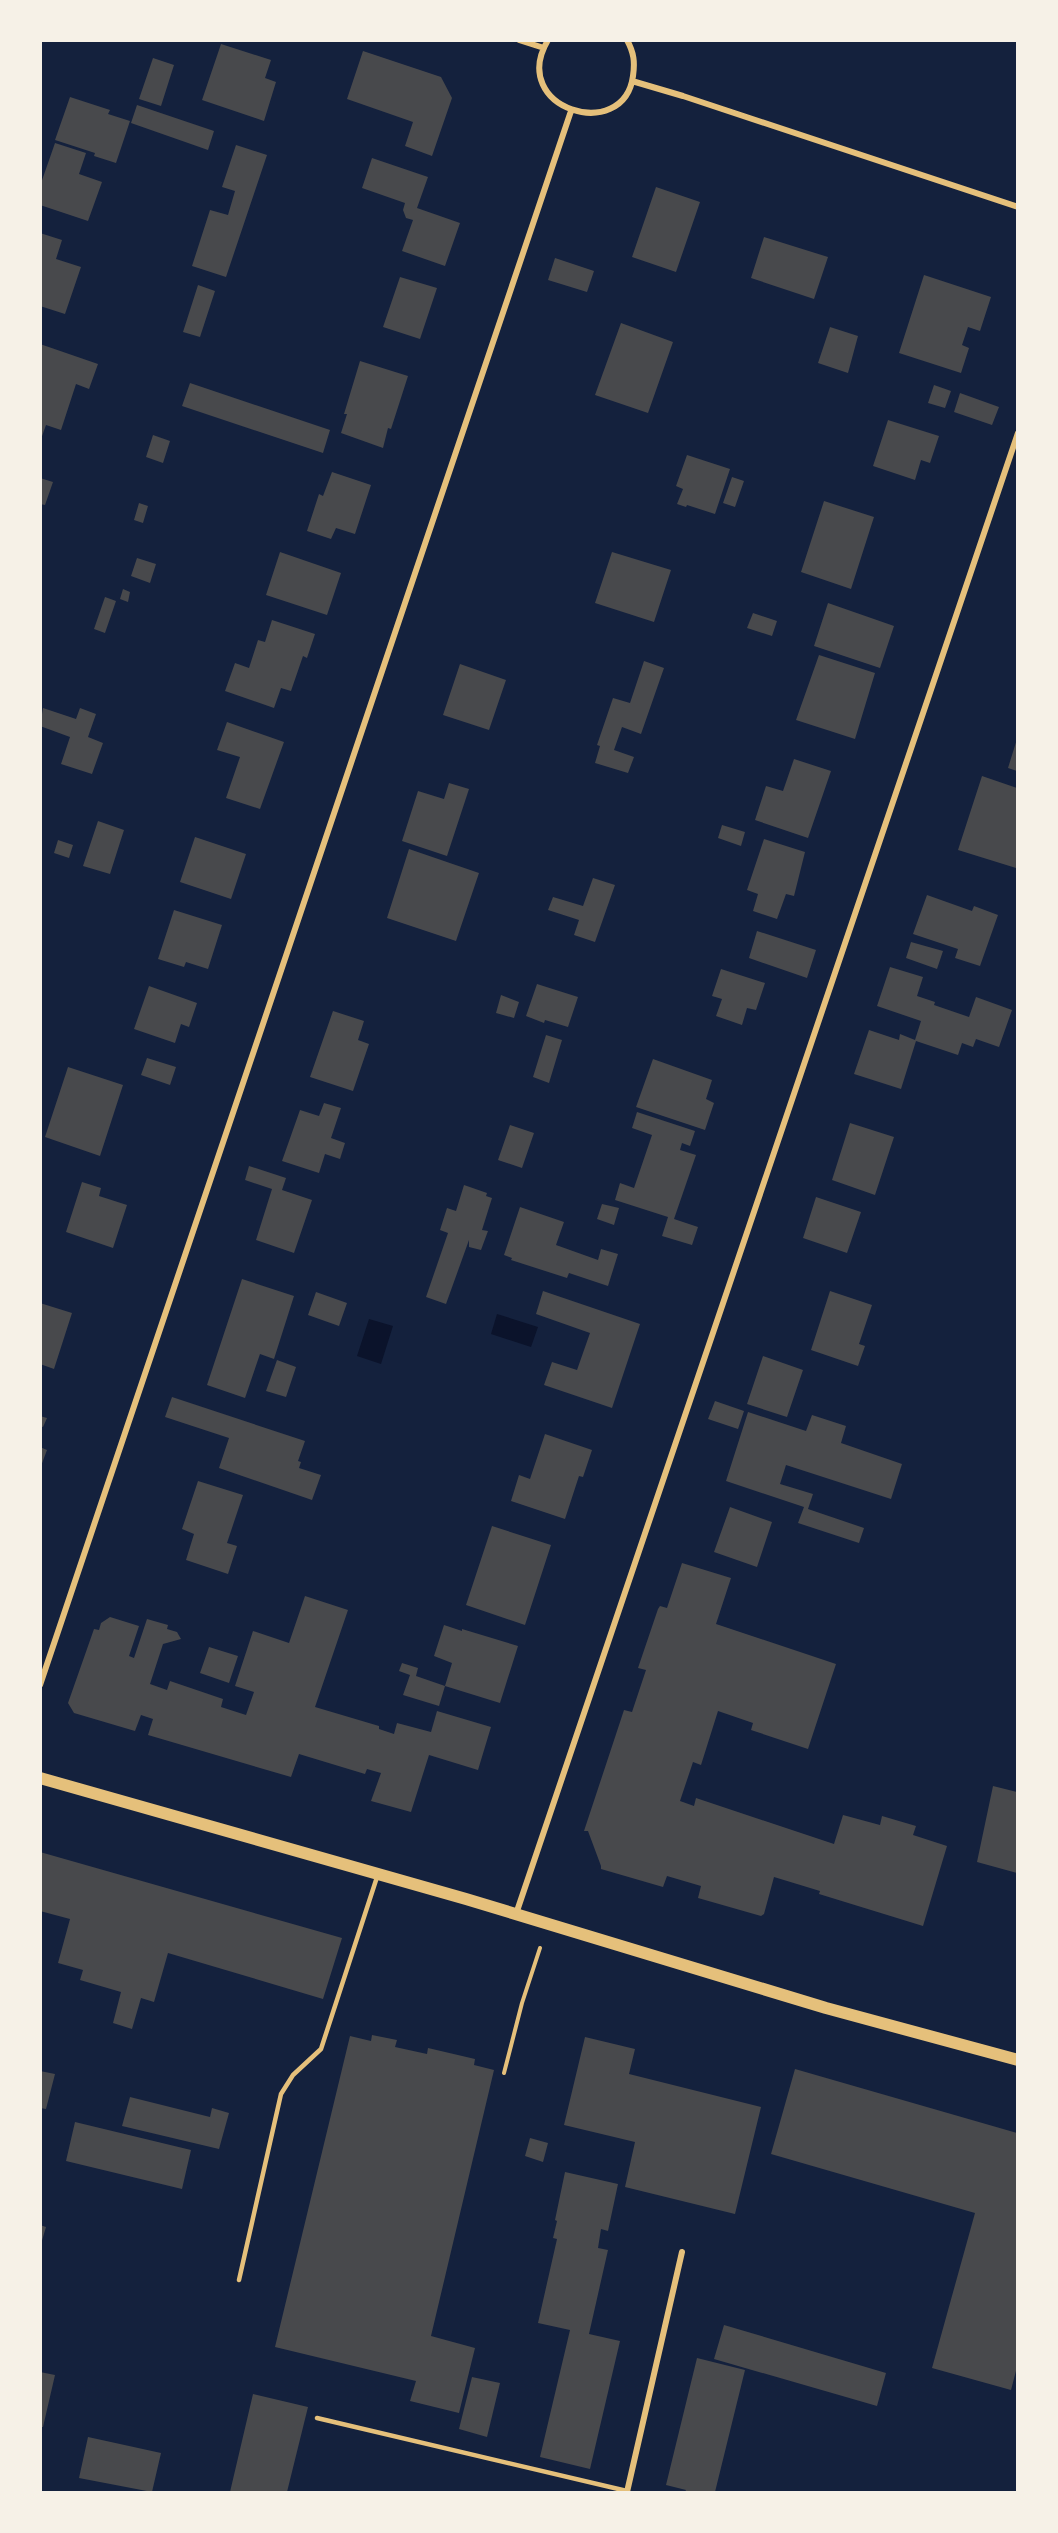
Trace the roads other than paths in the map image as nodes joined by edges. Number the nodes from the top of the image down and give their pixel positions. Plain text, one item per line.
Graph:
1 (519, 40) edge
2 (548, 40) edge
3 (627, 40) edge
4 (544, 48) junction
5 (632, 81) junction
6 (571, 111) junction
7 (1017, 207) edge
8 (1017, 433) edge
9 (40, 1685) edge
10 (40, 1778) edge
11 (378, 1874) junction
12 (516, 1914) junction
13 (1017, 2060) edge
14 (682, 2252) dead end
15 (239, 2280) dead end
16 (317, 2418) dead end
17 (627, 2492) edge

1 - 4 street
2 - 4 street
3 - 5 street
4 - 6 street
5 - 6 street
5 - 7 street
6 - 9 street
8 - 12 street
10 - 11 main road
11 - 12 main road
11 - 15 lane
12 - 13 main road
14 - 17 street
16 - 17 lane

